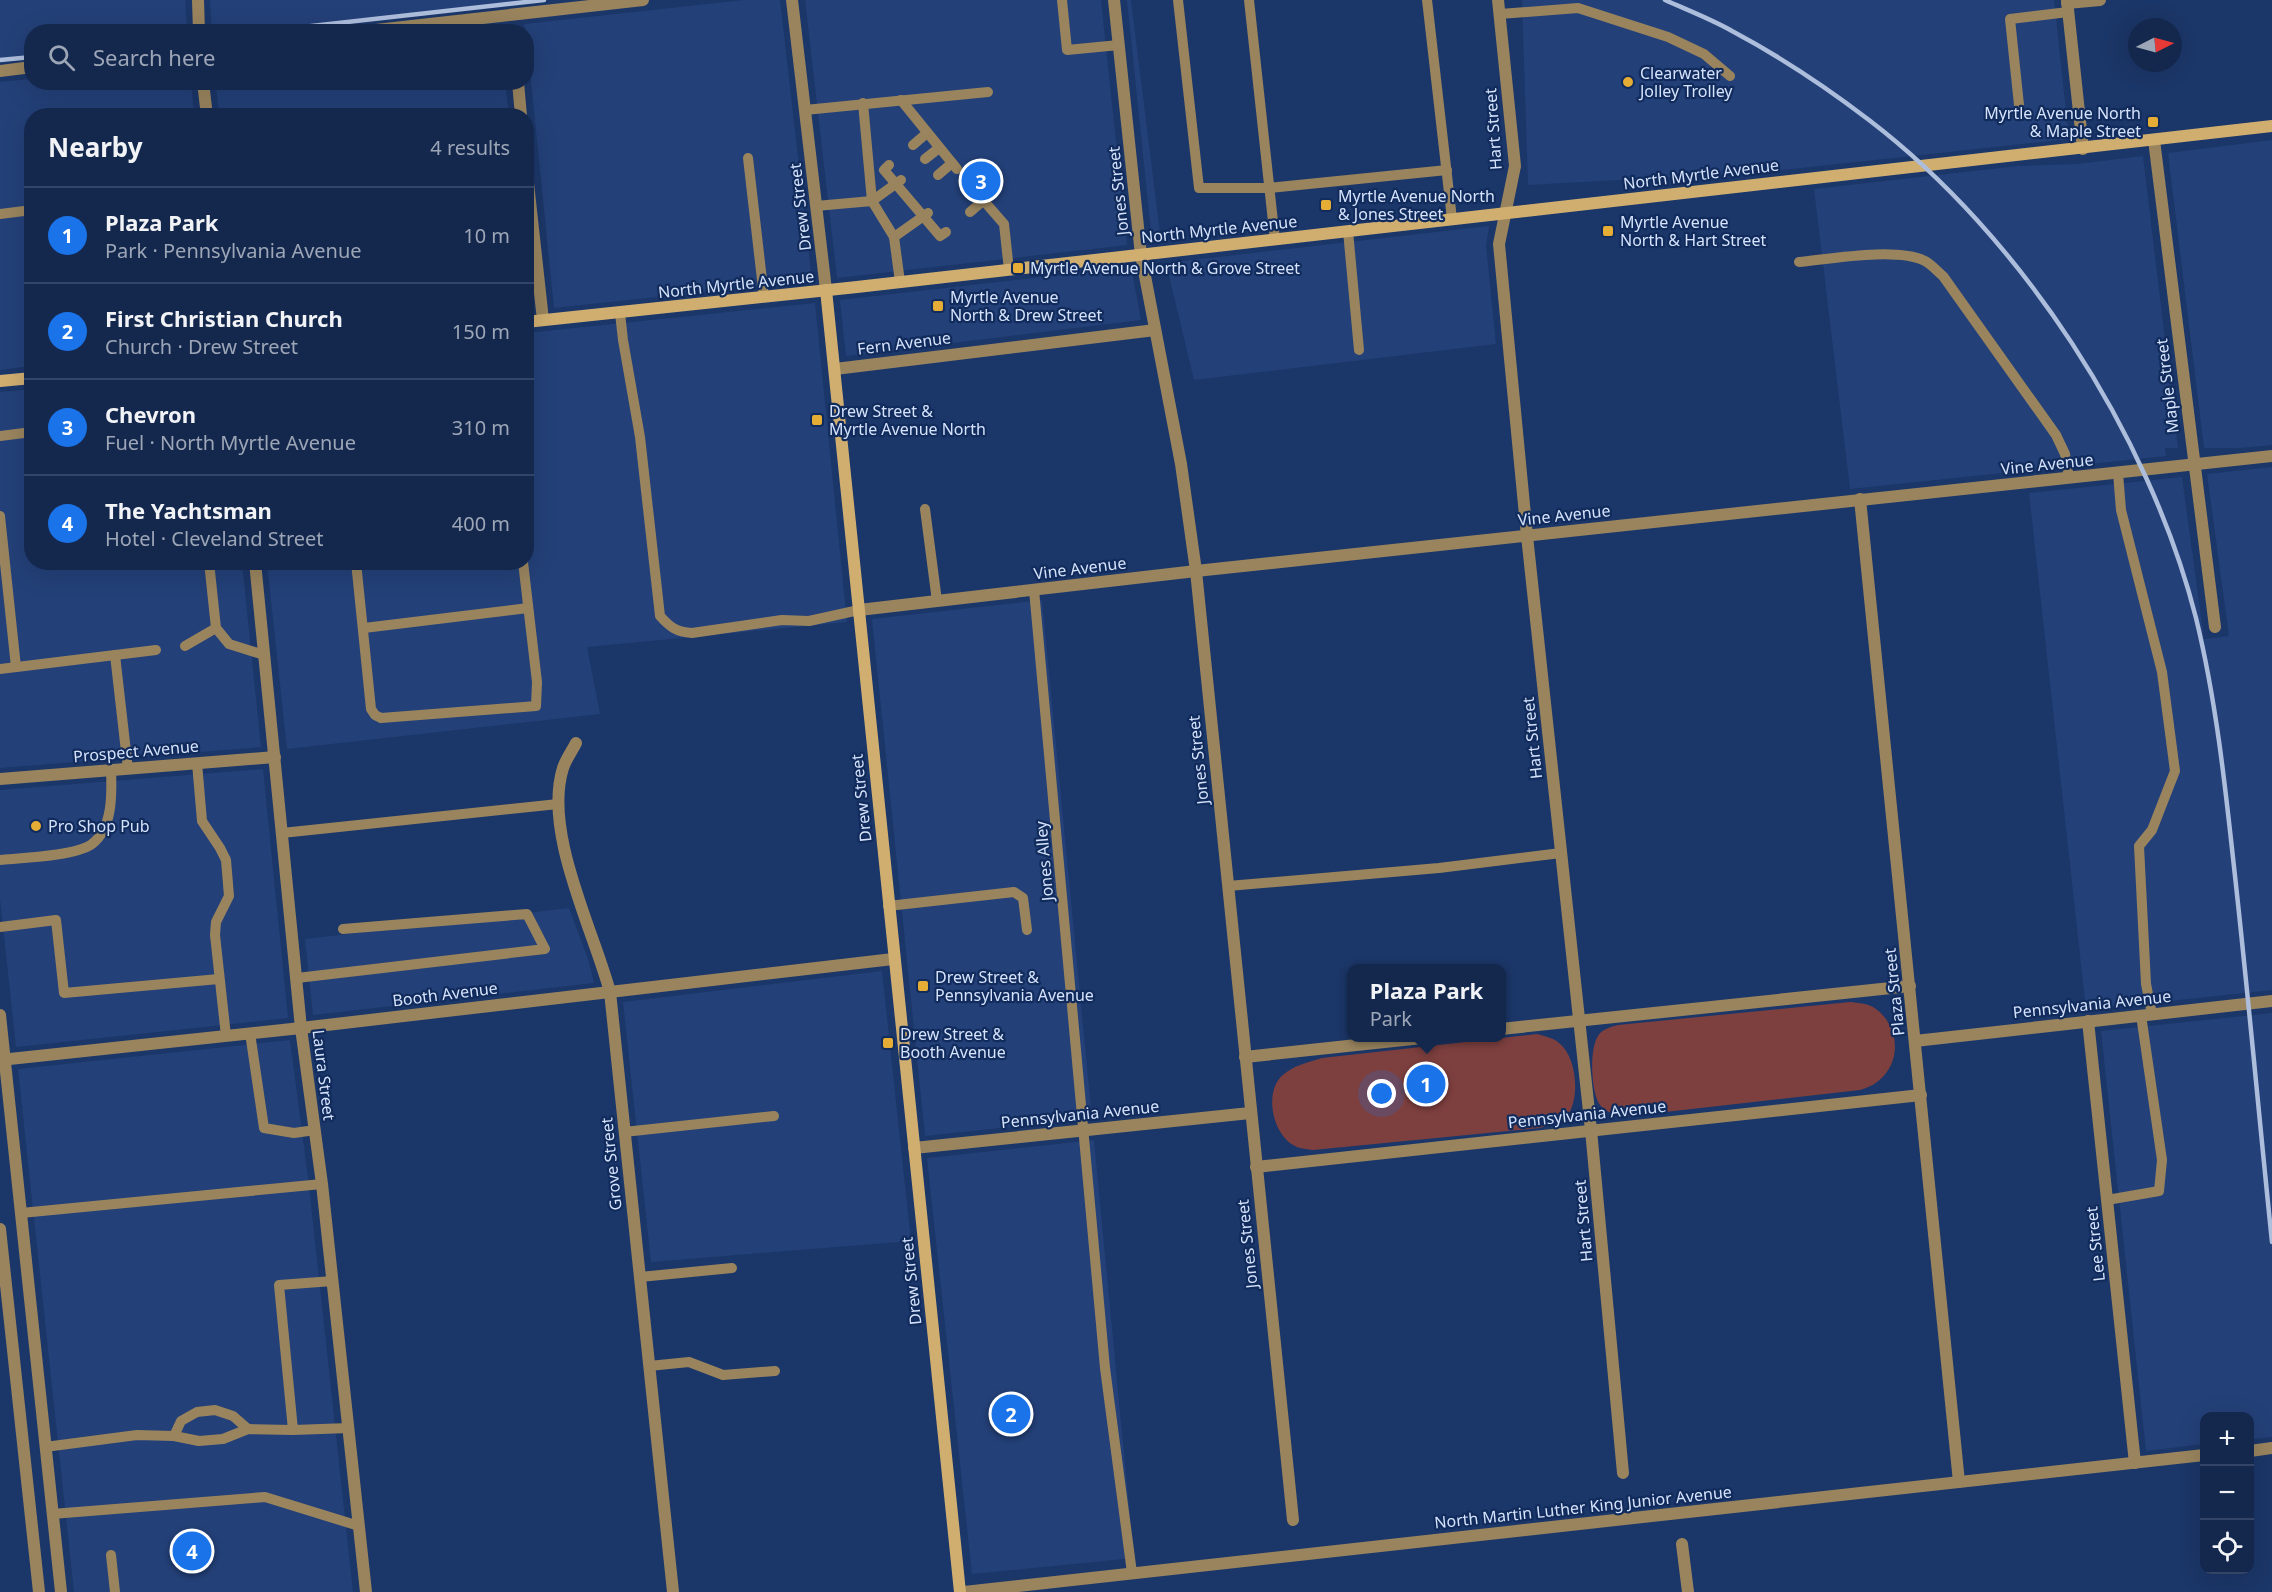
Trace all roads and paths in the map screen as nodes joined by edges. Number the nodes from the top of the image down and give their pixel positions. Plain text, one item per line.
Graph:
1 (198, 0) edge
2 (643, 0) edge
3 (792, 0) edge
4 (1062, 0) edge
5 (1114, 0) edge
6 (1178, 0) edge
7 (1249, 0) edge
8 (1427, 0) edge
9 (1498, 0) edge
10 (2100, 0) edge
11 (2067, 5) edge
12 (1500, 14) junction
13 (199, 24) edge
14 (429, 24) edge
15 (1119, 45) junction
16 (24, 69) edge
17 (0, 71) edge
18 (1730, 76) dead end
19 (204, 90) edge
20 (519, 90) edge
21 (988, 92) dead end
22 (901, 100) junction
23 (863, 103) junction
24 (2019, 105) dead end
25 (206, 108) edge
26 (520, 108) edge
27 (805, 110) junction
28 (2272, 126) edge
29 (927, 133) junction
30 (2154, 140) junction
31 (913, 145) dead end
32 (939, 148) junction
33 (2083, 149) junction
34 (748, 158) dead end
35 (925, 159) dead end
36 (889, 165) dead end
37 (1447, 170) junction
38 (938, 175) dead end
39 (899, 182) junction
40 (1269, 188) junction
41 (872, 201) junction
42 (816, 206) junction
43 (24, 211) edge
44 (970, 212) dead end
45 (1505, 213) junction
46 (0, 214) edge
47 (927, 214) junction
48 (1452, 219) junction
49 (1348, 231) junction
50 (946, 232) dead end
51 (894, 237) junction
52 (534, 238) edge
53 (1275, 240) junction
54 (1141, 255) junction
55 (1799, 262) dead end
56 (1008, 270) junction
57 (900, 282) junction
58 (826, 290) junction
59 (764, 297) junction
60 (620, 313) junction
61 (543, 320) junction
62 (534, 321) edge
63 (1155, 330) junction
64 (1359, 350) dead end
65 (835, 369) junction
66 (24, 379) edge
67 (0, 381) edge
68 (24, 433) edge
69 (0, 436) edge
70 (2272, 456) edge
71 (2193, 464) junction
72 (2118, 473) junction
73 (2069, 478) junction
74 (1860, 499) junction
75 (925, 509) dead end
76 (0, 516) edge
77 (1527, 536) junction
78 (210, 570) edge
79 (256, 570) edge
80 (357, 570) edge
81 (524, 570) edge
82 (1196, 571) junction
83 (1034, 590) junction
84 (937, 601) junction
85 (528, 608) junction
86 (859, 610) junction
87 (2215, 627) dead end
88 (216, 628) junction
89 (364, 628) junction
90 (185, 646) dead end
91 (156, 650) dead end
92 (115, 655) junction
93 (264, 655) junction
94 (16, 667) junction
95 (0, 669) edge
96 (576, 743) dead end
97 (275, 757) junction
98 (197, 763) junction
99 (128, 769) junction
100 (111, 770) junction
101 (0, 779) edge
102 (558, 804) junction
103 (282, 833) junction
104 (1561, 853) junction
105 (0, 860) edge
106 (1227, 886) junction
107 (888, 906) junction
108 (0, 927) edge
109 (342, 929) dead end
110 (1027, 930) dead end
111 (893, 959) junction
112 (297, 978) junction
113 (219, 979) junction
114 (1910, 986) junction
115 (610, 992) junction
116 (2272, 1001) edge
117 (0, 1015) edge
118 (2146, 1015) junction
119 (1579, 1020) junction
120 (2088, 1021) junction
121 (301, 1028) junction
122 (1506, 1028) edge
123 (250, 1033) junction
124 (226, 1036) junction
125 (1916, 1041) junction
126 (1385, 1042) edge
127 (1245, 1057) junction
128 (2, 1059) edge
129 (1921, 1095) junction
130 (1250, 1113) junction
131 (774, 1116) dead end
132 (315, 1130) junction
133 (1084, 1130) junction
134 (1591, 1130) junction
135 (624, 1132) junction
136 (914, 1148) junction
137 (1256, 1167) junction
138 (322, 1184) junction
139 (2107, 1200) junction
140 (21, 1213) junction
141 (0, 1229) edge
142 (732, 1268) dead end
143 (640, 1277) junction
144 (333, 1281) junction
145 (649, 1366) junction
146 (775, 1371) dead end
147 (349, 1428) junction
148 (248, 1429) junction
149 (293, 1430) junction
150 (174, 1436) junction
151 (45, 1447) junction
152 (2272, 1448) edge
153 (2254, 1450) edge
154 (2200, 1456) edge
155 (2135, 1463) junction
156 (1623, 1473) dead end
157 (1959, 1482) junction
158 (52, 1514) junction
159 (1293, 1520) dead end
160 (359, 1526) junction
161 (1682, 1544) dead end
162 (111, 1555) dead end
163 (1132, 1574) junction
164 (39, 1592) edge
165 (61, 1592) edge
166 (115, 1592) edge
167 (366, 1592) edge
168 (673, 1592) edge
169 (962, 1592) edge
170 (1688, 1592) edge

1 - 13 street
2 - 14 street
3 - 27 street, Drew Street
4 - 15 lane
5 - 15 street, Jones Street
6 - 40 lane
7 - 40 lane
8 - 37 lane
9 - 12 street, Hart Street
10 - 11 street
11 - 24 lane
11 - 33 street
12 - 18 lane
12 - 45 street, Hart Street
15 - 54 street, Jones Street
16 - 17 street
19 - 25 street
20 - 26 street
21 - 22 lane
22 - 23 lane
22 - 29 lane
23 - 27 lane
23 - 41 lane
27 - 42 street, Drew Street
28 - 30 main road, North Myrtle Avenue
29 - 31 lane
29 - 32 lane
30 - 33 main road, North Myrtle Avenue
30 - 71 street, Maple Street
32 - 35 lane
32 - 38 lane
33 - 45 main road, North Myrtle Avenue
34 - 59 lane
36 - 39 lane
37 - 40 lane
37 - 48 lane
39 - 41 lane
39 - 47 lane
40 - 53 lane
41 - 42 lane
41 - 51 lane
42 - 58 street, Drew Street
43 - 46 lane
44 - 56 lane
45 - 48 main road, North Myrtle Avenue
45 - 77 street, Hart Street
47 - 50 lane
47 - 51 lane
48 - 49 main road, North Myrtle Avenue
49 - 53 main road, North Myrtle Avenue
49 - 64 lane
51 - 57 lane
52 - 61 street
53 - 54 main road, North Myrtle Avenue
54 - 56 main road, North Myrtle Avenue
54 - 63 street, Jones Street
55 - 73 lane
56 - 57 main road, North Myrtle Avenue
57 - 58 main road, North Myrtle Avenue
58 - 59 main road, North Myrtle Avenue
58 - 65 main road, Drew Street
59 - 60 main road, North Myrtle Avenue
60 - 61 main road, North Myrtle Avenue
60 - 86 lane
61 - 62 main road, North Myrtle Avenue
63 - 65 street, Fern Avenue
63 - 82 street, Jones Street
65 - 86 main road, Drew Street
66 - 67 main road
68 - 69 lane
70 - 71 street, Vine Avenue
71 - 72 street, Vine Avenue
71 - 87 street, Maple Street
72 - 73 street, Vine Avenue
72 - 118 lane
73 - 74 street, Vine Avenue
74 - 77 street, Vine Avenue
74 - 114 street, Plaza Street
75 - 84 lane
76 - 94 lane
77 - 82 street, Vine Avenue
77 - 104 street, Hart Street
78 - 88 lane
79 - 93 street, Laura Street
80 - 89 lane
81 - 85 lane
82 - 83 street, Vine Avenue
82 - 106 street, Jones Street
83 - 84 street, Vine Avenue
83 - 133 lane, Jones Alley
84 - 86 street, Vine Avenue
85 - 89 lane
85 - 89 lane
86 - 107 main road, Drew Street
88 - 90 lane
88 - 93 lane
91 - 92 lane
92 - 94 lane
92 - 99 lane
93 - 97 street, Laura Street
94 - 95 lane
96 - 102 street, Grove Street
97 - 98 street, Prospect Avenue
97 - 103 street, Laura Street
98 - 99 street, Prospect Avenue
98 - 113 lane
99 - 100 street, Prospect Avenue
100 - 101 street, Prospect Avenue
100 - 105 lane
102 - 103 lane
102 - 115 street, Grove Street
103 - 112 street, Laura Street
104 - 106 lane
104 - 119 street, Hart Street
106 - 127 street, Jones Street
107 - 110 lane
107 - 111 main road, Drew Street
108 - 113 lane
109 - 112 lane
111 - 115 street, Booth Avenue
111 - 136 main road, Drew Street
112 - 121 street, Laura Street
113 - 124 lane
114 - 119 street
114 - 125 street, Plaza Street
115 - 121 street, Booth Avenue
115 - 135 street, Grove Street
116 - 118 street, Pennsylvania Avenue
117 - 128 street
118 - 120 street, Pennsylvania Avenue
118 - 139 lane
119 - 122 street
119 - 134 street, Hart Street
120 - 125 street, Pennsylvania Avenue
120 - 139 street, Lee Street
121 - 123 street, Booth Avenue
121 - 132 street, Laura Street
123 - 124 street, Booth Avenue
123 - 132 lane
124 - 128 street, Booth Avenue
125 - 129 street, Plaza Street
126 - 127 street
127 - 130 street, Jones Street
128 - 140 street
129 - 134 street, Pennsylvania Avenue
129 - 157 street, Plaza Street
130 - 133 street, Pennsylvania Avenue
130 - 137 street, Jones Street
131 - 135 lane
132 - 138 street, Laura Street
133 - 136 street, Pennsylvania Avenue
133 - 163 lane, Jones Alley
134 - 137 street, Pennsylvania Avenue
134 - 156 street, Hart Street
135 - 143 street, Grove Street
136 - 169 main road, Drew Street
137 - 159 street, Jones Street
138 - 140 lane
138 - 144 street, Laura Street
139 - 155 street, Lee Street
140 - 151 street
141 - 164 street
142 - 143 lane
143 - 145 street, Grove Street
144 - 147 street, Laura Street
144 - 149 lane
145 - 146 lane
145 - 168 street, Grove Street
147 - 149 lane
147 - 160 street, Laura Street
148 - 149 lane
148 - 150 lane
148 - 150 lane
150 - 151 lane
151 - 158 street
152 - 153 street
154 - 155 street, North Martin Luther King Junior Avenue
155 - 157 street, North Martin Luther King Junior Avenue
157 - 163 street, North Martin Luther King Junior Avenue
158 - 160 lane
158 - 165 street
160 - 167 street, Laura Street
161 - 170 street
162 - 166 lane
163 - 169 street, North Martin Luther King Junior Avenue

